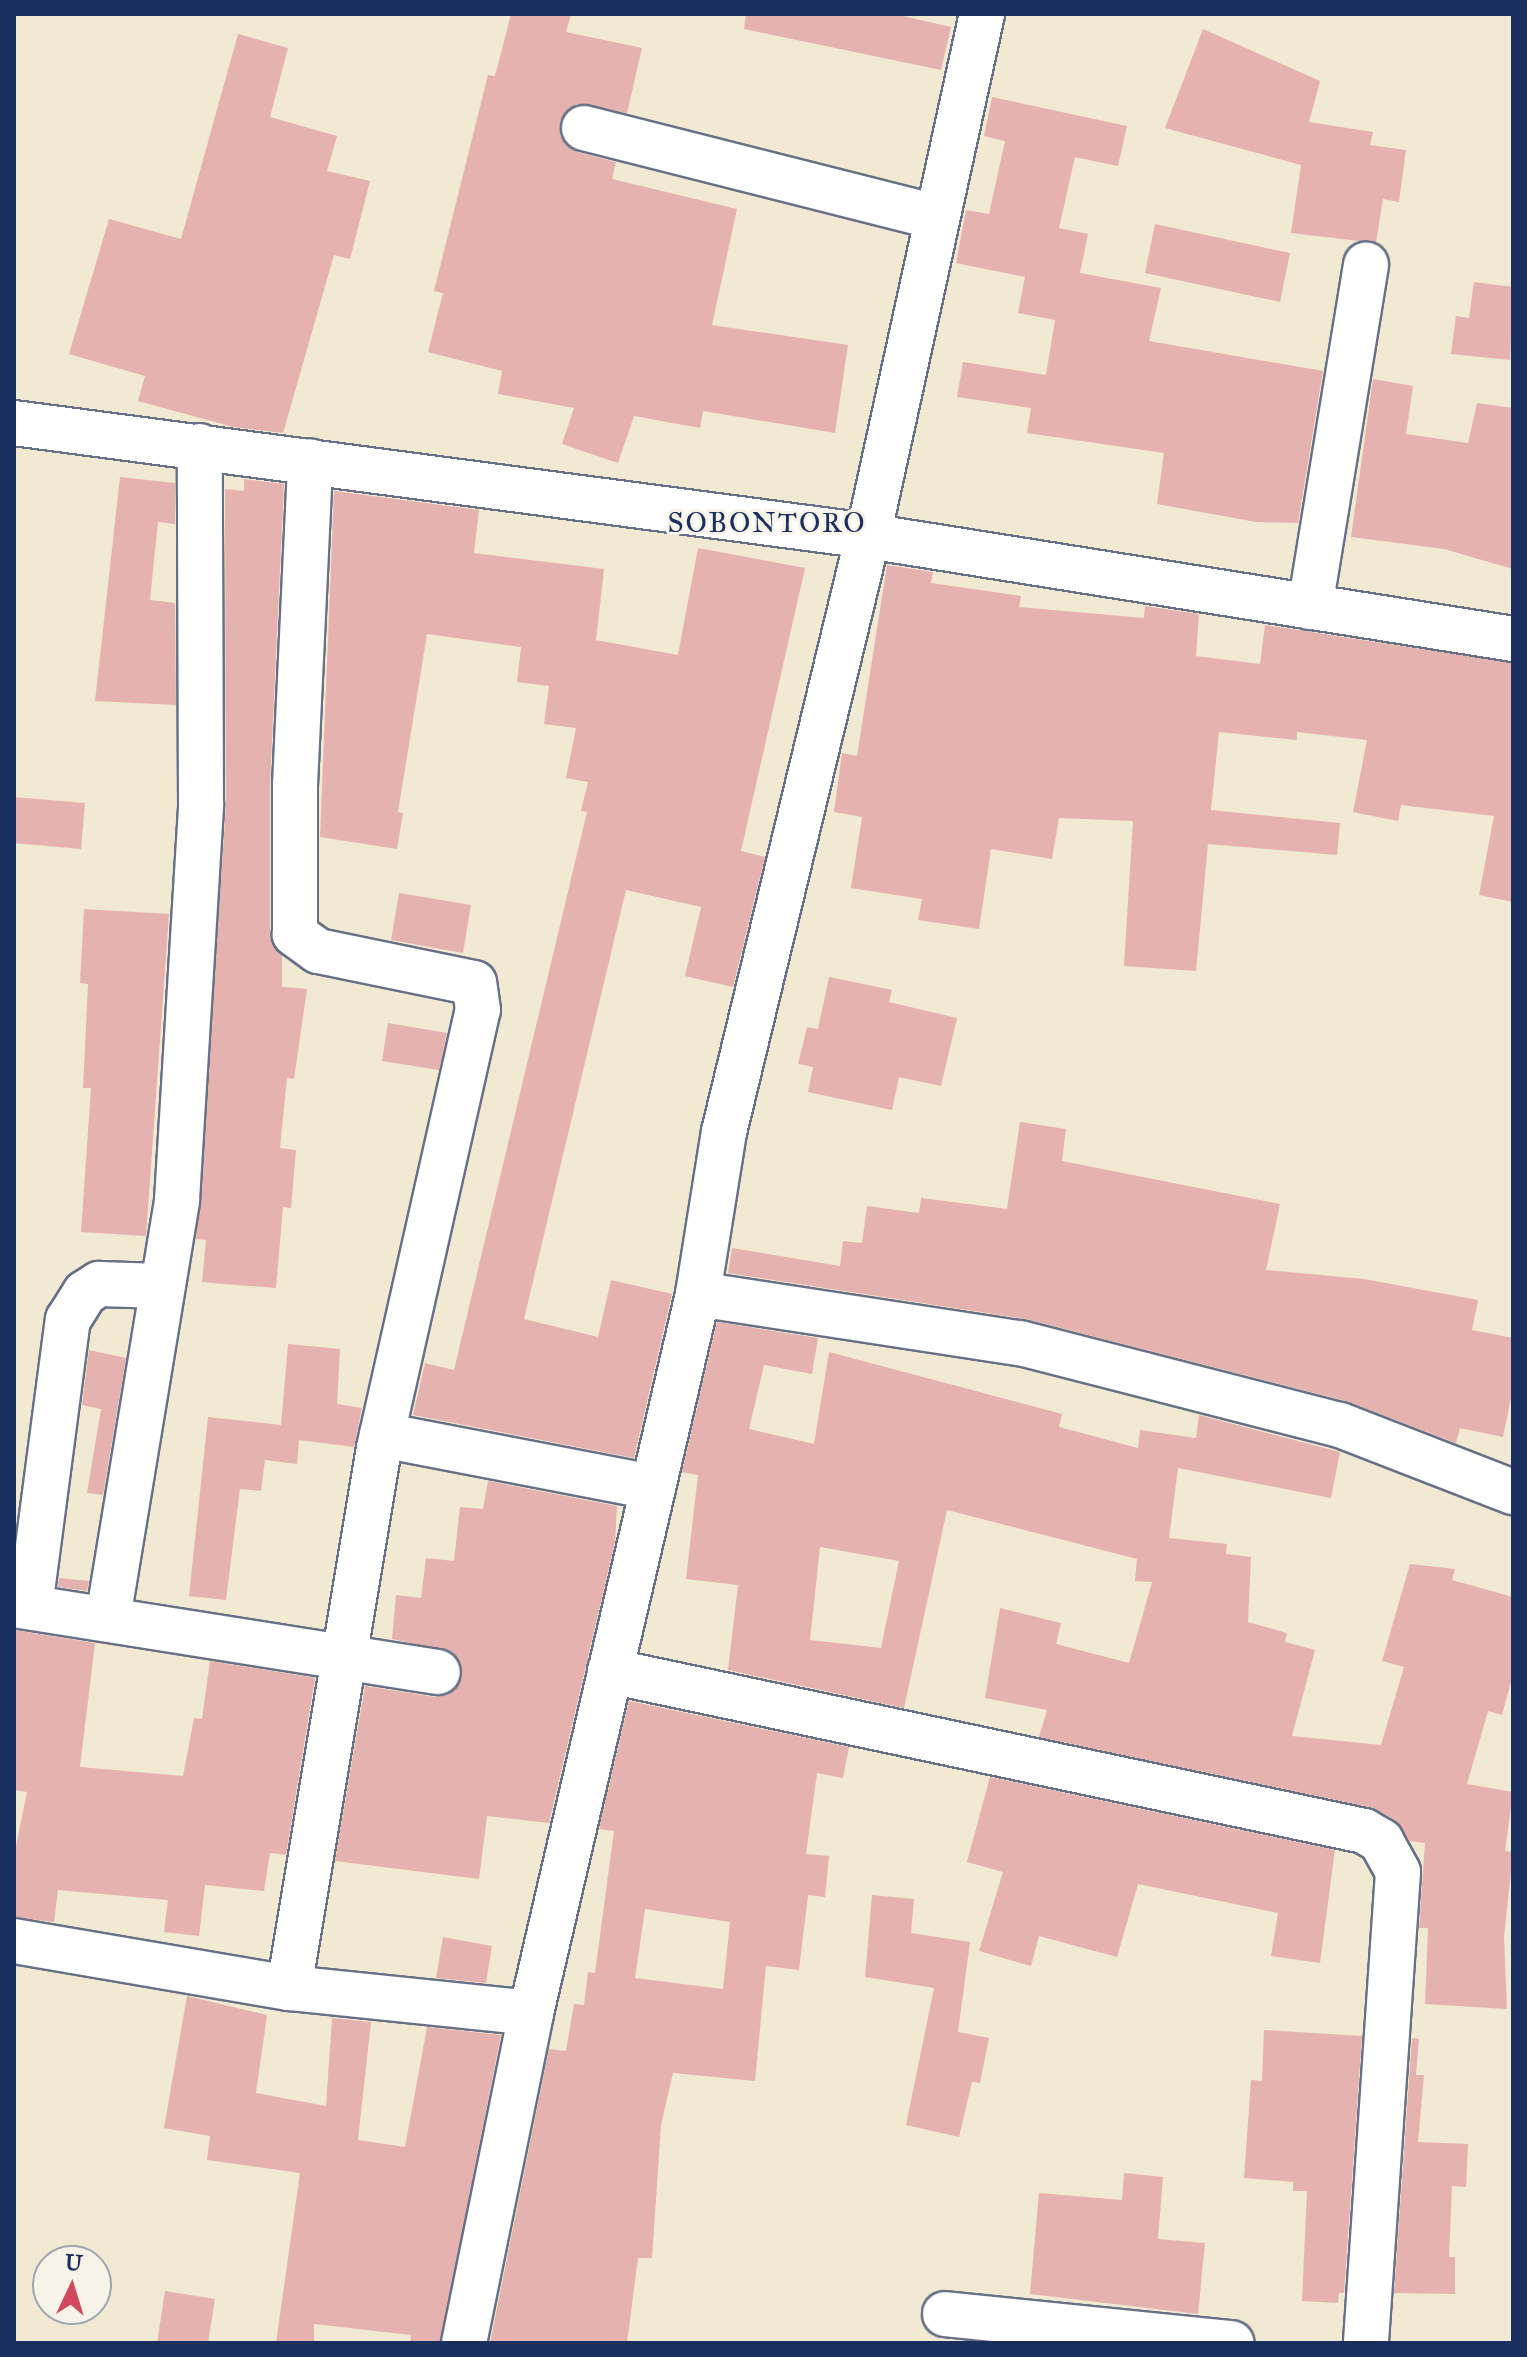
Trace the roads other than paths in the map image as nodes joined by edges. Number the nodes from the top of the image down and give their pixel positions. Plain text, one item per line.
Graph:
1 (982, 14) edge
2 (584, 128) dead end
3 (935, 217) junction
4 (1366, 265) dead end
5 (14, 423) edge
6 (200, 446) junction
7 (310, 461) junction
8 (868, 536) junction
9 (1310, 607) junction
10 (1513, 639) edge
11 (162, 1286) junction
12 (698, 1294) junction
13 (382, 1435) junction
14 (653, 1487) junction
15 (1513, 1492) edge
16 (22, 1606) edge
17 (108, 1618) junction
18 (344, 1658) junction
19 (610, 1671) junction
20 (438, 1672) dead end
21 (14, 1941) edge
22 (289, 1988) junction
23 (531, 2013) junction
24 (945, 2314) dead end
25 (1170, 2341) edge
26 (464, 2343) edge
27 (1232, 2343) edge
28 (1366, 2343) edge

1 - 3 street
2 - 3 street
3 - 8 street
4 - 9 street
5 - 6 street
6 - 7 street
6 - 11 street
7 - 8 street
7 - 13 street
8 - 9 street
8 - 12 street
9 - 10 street
11 - 16 street
11 - 17 street
12 - 14 street
12 - 15 street
13 - 14 street
13 - 18 street
14 - 19 street
16 - 17 street
17 - 18 street
18 - 20 street
18 - 22 street
19 - 23 street
19 - 28 street
21 - 22 street
22 - 23 street
23 - 26 street
24 - 25 street
25 - 27 street

